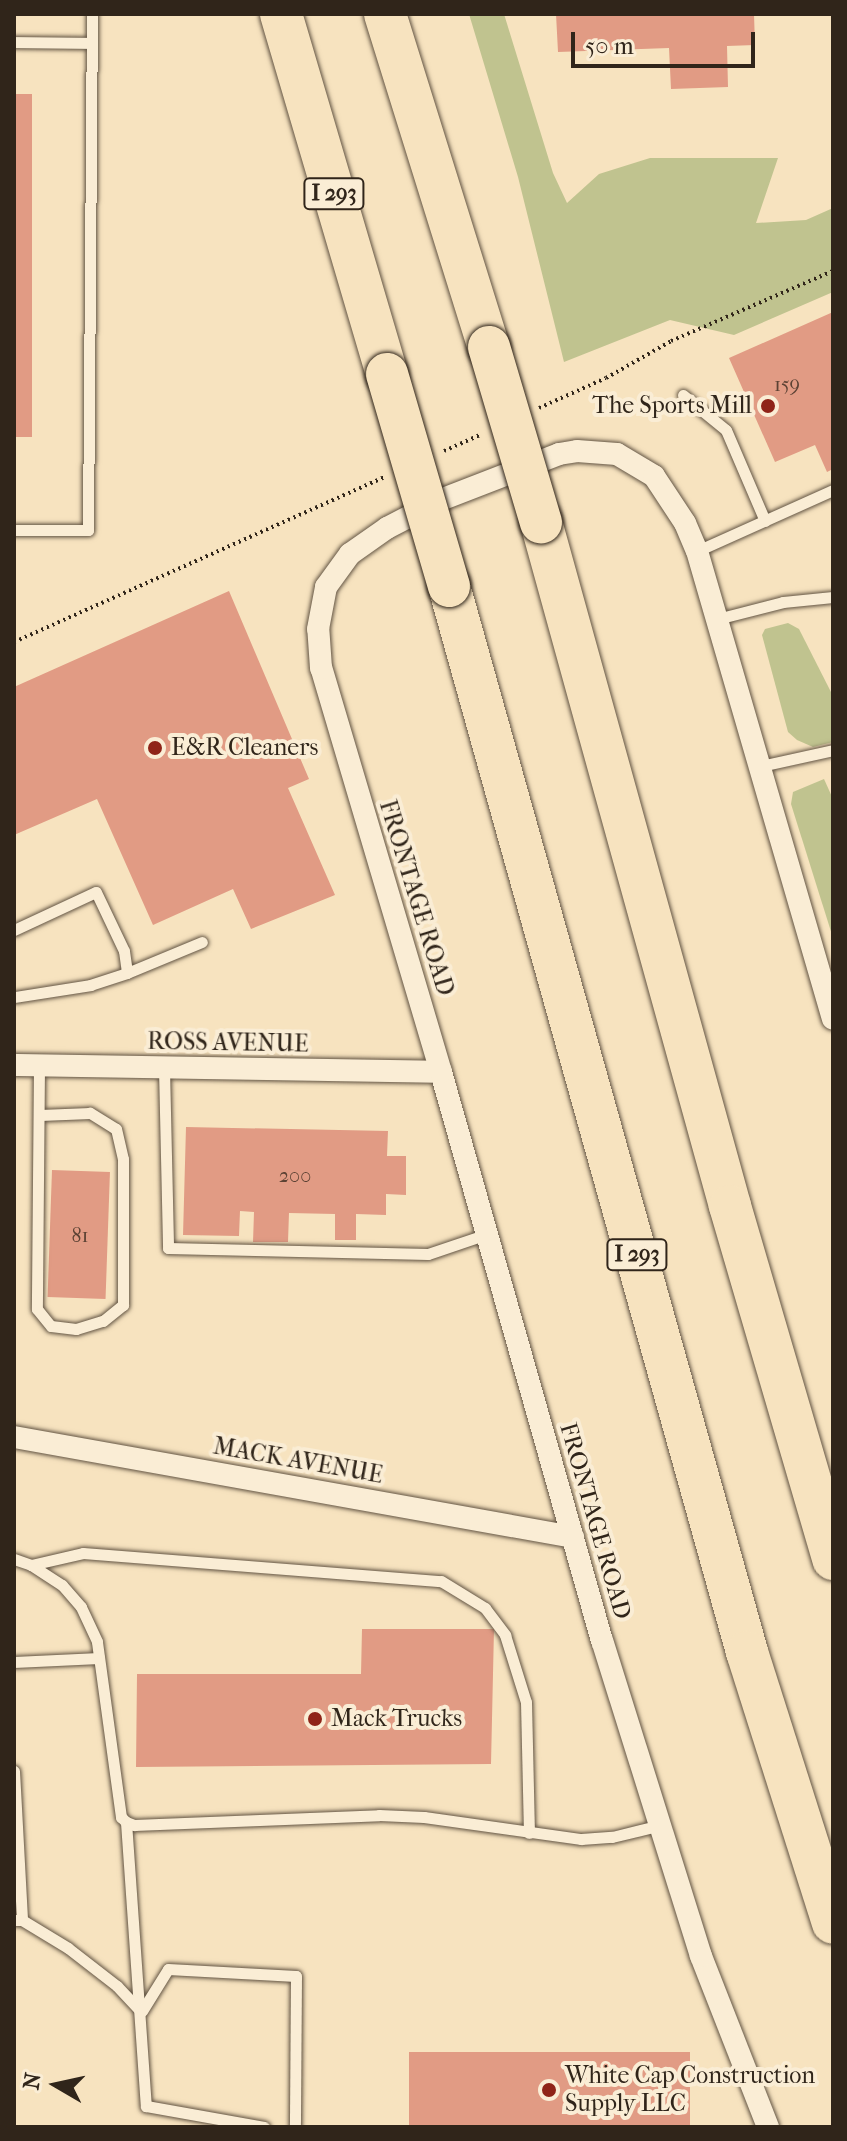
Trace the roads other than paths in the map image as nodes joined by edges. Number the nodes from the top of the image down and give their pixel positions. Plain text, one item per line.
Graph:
1 (92, 14) edge
2 (281, 14) edge
3 (385, 14) edge
4 (415, 14) edge
5 (14, 42) edge
6 (92, 43) junction
7 (466, 270) junction
8 (683, 395) dead end
9 (833, 490) edge
10 (765, 521) junction
11 (14, 530) edge
12 (697, 551) junction
13 (833, 597) edge
14 (717, 619) junction
15 (833, 750) edge
16 (761, 766) junction
17 (14, 930) edge
18 (202, 942) dead end
19 (127, 973) junction
20 (14, 997) edge
21 (833, 1019) edge
22 (14, 1065) edge
23 (39, 1066) junction
24 (164, 1068) junction
25 (441, 1072) junction
26 (40, 1115) junction
27 (487, 1234) junction
28 (14, 1437) edge
29 (573, 1537) junction
30 (14, 1559) edge
31 (833, 1559) edge
32 (31, 1565) junction
33 (99, 1658) junction
34 (14, 1662) edge
35 (14, 1771) edge
36 (126, 1822) junction
37 (661, 1825) junction
38 (529, 1833) junction
39 (18, 1920) edge
40 (833, 1922) edge
41 (141, 2012) junction
42 (264, 2127) edge
43 (295, 2127) edge
44 (768, 2127) edge

1 - 6 lane
2 - 40 highway, I 293, bridge
3 - 7 highway
4 - 7 highway
5 - 6 lane
6 - 11 lane
7 - 31 highway, bridge
8 - 10 lane
9 - 10 lane
10 - 12 lane
12 - 14 street, FRONTAGE ROAD
12 - 25 street, FRONTAGE ROAD
13 - 14 lane
14 - 16 street, FRONTAGE ROAD
15 - 16 lane
16 - 21 street, FRONTAGE ROAD
17 - 19 lane
18 - 19 lane
19 - 20 lane
22 - 23 street, ROSS AVENUE
23 - 24 street, ROSS AVENUE
23 - 26 lane
24 - 25 street, ROSS AVENUE
24 - 27 lane
25 - 27 street, FRONTAGE ROAD
26 - 26 lane
27 - 29 street, FRONTAGE ROAD
28 - 29 street, MACK AVENUE
29 - 37 street, FRONTAGE ROAD
30 - 32 lane
32 - 33 lane
32 - 38 lane
33 - 34 lane
33 - 36 lane
35 - 39 lane
36 - 38 lane
36 - 41 lane
37 - 38 lane
37 - 44 street, FRONTAGE ROAD
39 - 41 lane
41 - 42 lane
41 - 43 lane

